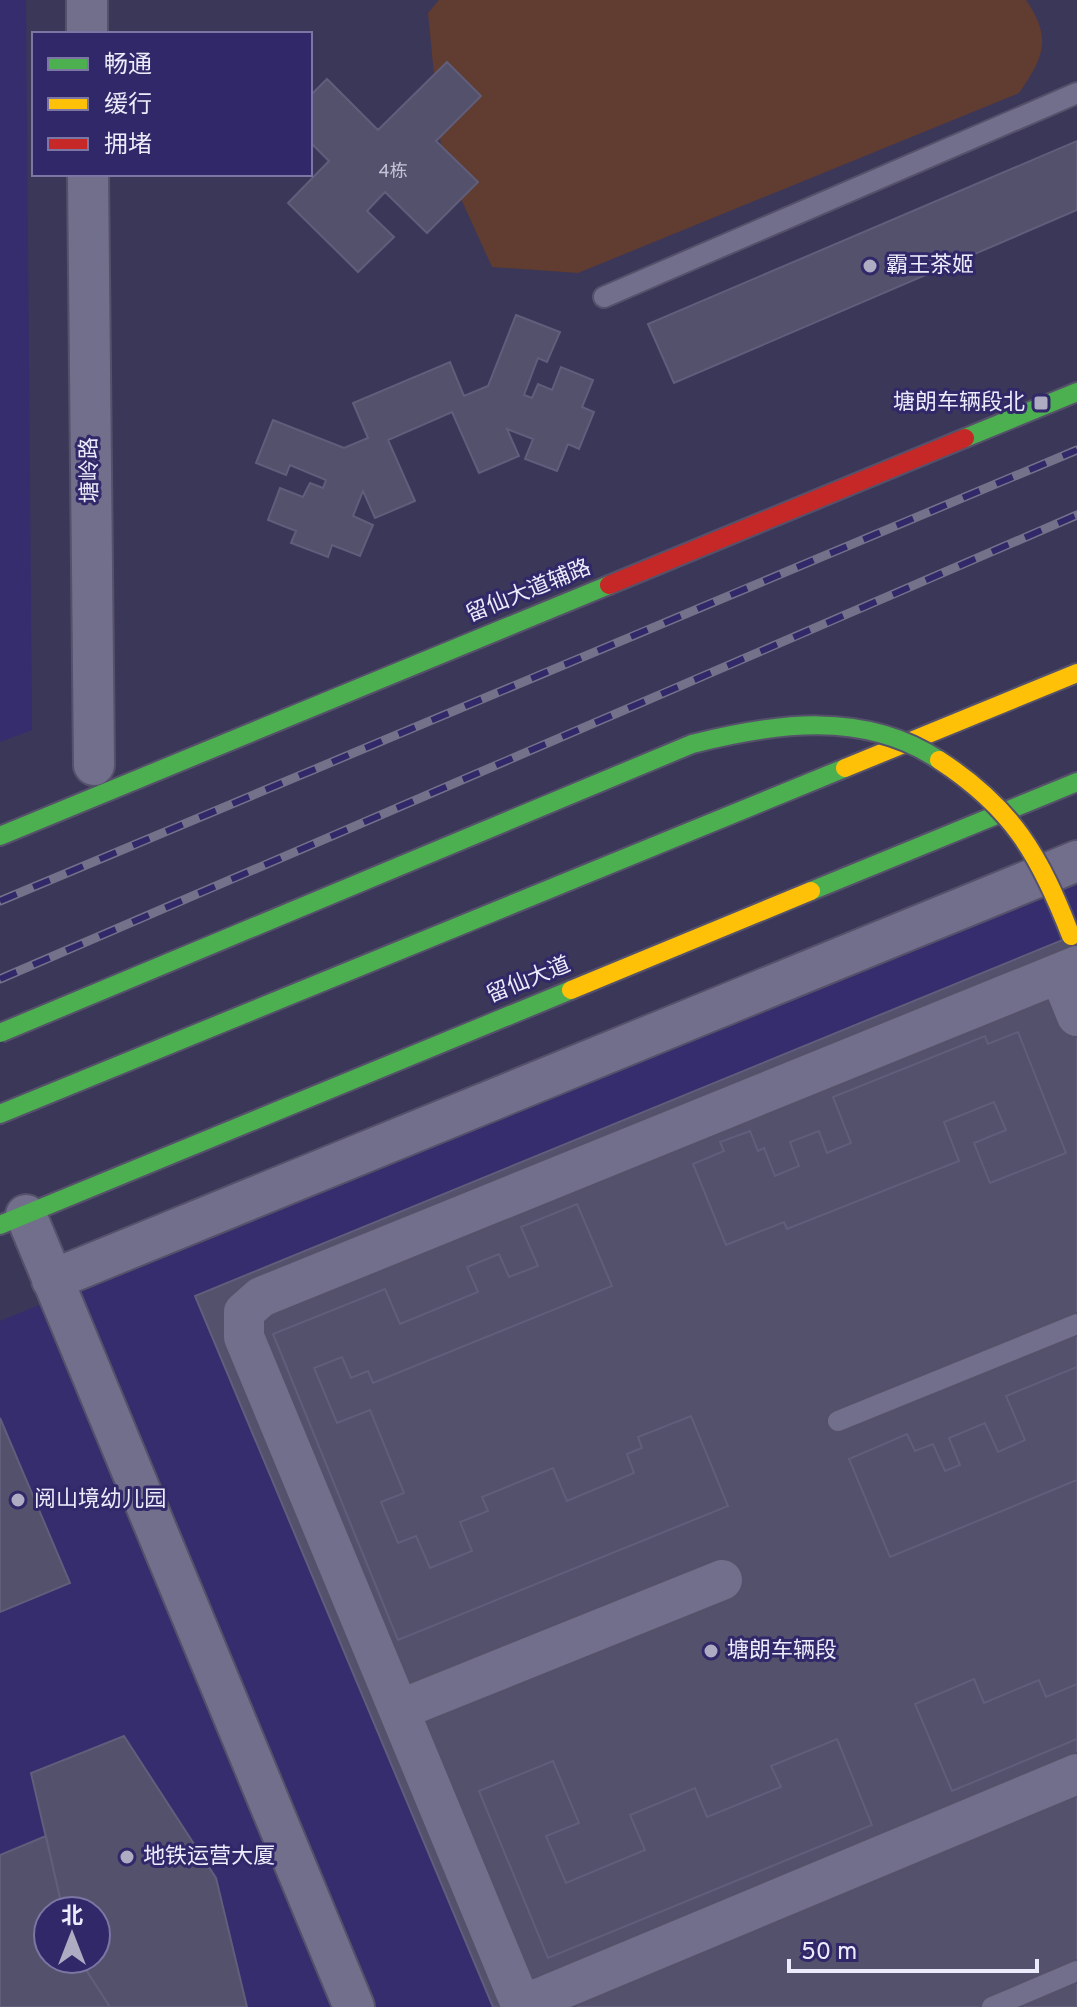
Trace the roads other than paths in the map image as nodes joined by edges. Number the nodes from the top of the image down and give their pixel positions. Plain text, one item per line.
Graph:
1 (87, 0) edge
2 (87, 32) edge
3 (1077, 93) edge
4 (88, 176) edge
5 (604, 297) dead end
6 (1077, 392) edge
7 (1077, 673) edge
8 (94, 765) dead end
9 (1077, 782) edge
10 (0, 836) edge
11 (1077, 861) edge
12 (1071, 956) edge
13 (1077, 1016) edge
14 (0, 1033) edge
15 (0, 1114) edge
16 (13, 1220) edge
17 (52, 1280) junction
18 (1077, 1324) edge
19 (838, 1421) dead end
20 (722, 1580) dead end
21 (399, 1710) junction
22 (1077, 1774) edge
23 (1077, 1971) edge
24 (348, 1992) edge
25 (522, 2006) edge
26 (992, 2007) edge

1 - 2 street
3 - 5 lane
4 - 8 street, 塘岭路
6 - 10 main road, 留仙大道辅路
7 - 15 main road
9 - 16 main road, 留仙大道
11 - 17 street
12 - 13 street
12 - 14 main road, bridge
12 - 21 street
16 - 17 street
17 - 24 street
18 - 19 lane
20 - 21 street
21 - 25 street
22 - 25 street
23 - 26 lane

